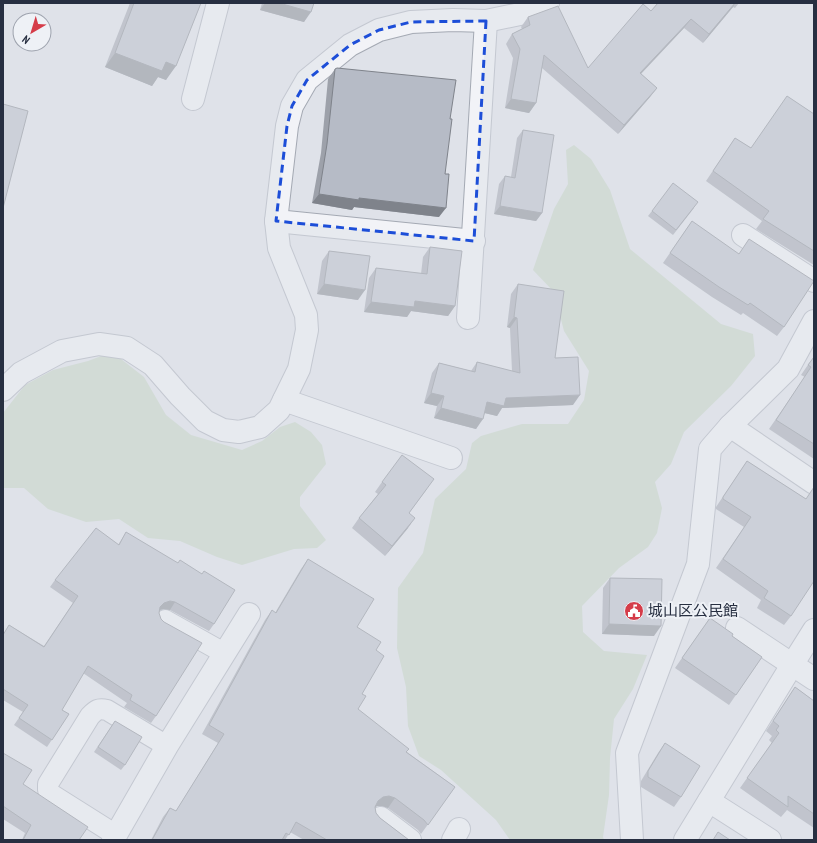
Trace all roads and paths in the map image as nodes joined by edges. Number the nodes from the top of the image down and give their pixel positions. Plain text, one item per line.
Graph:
1 (218, 3) edge
2 (548, 3) edge
3 (486, 21) junction
4 (193, 99) dead end
5 (276, 221) junction
6 (743, 235) dead end
7 (474, 241) junction
8 (814, 281) edge
9 (468, 318) dead end
10 (814, 321) edge
11 (3, 390) edge
12 (284, 400) junction
13 (730, 426) junction
14 (451, 458) dead end
15 (814, 483) edge
16 (248, 614) dead end
17 (165, 620) dead end
18 (737, 628) dead end
19 (814, 630) edge
20 (224, 653) junction
21 (792, 665) junction
22 (814, 679) edge
23 (167, 746) junction
24 (709, 801) junction
25 (381, 818) edge
26 (114, 838) edge
27 (410, 840) edge
28 (632, 840) edge
29 (685, 840) edge
30 (770, 840) edge

1 - 4 street
2 - 3 street
3 - 5 street
3 - 7 street
5 - 7 street
5 - 12 street
6 - 8 street
7 - 9 street
10 - 13 street
11 - 12 street
12 - 14 street
13 - 15 street
13 - 28 street
16 - 20 street
17 - 20 lane
18 - 21 street
19 - 21 street
20 - 23 street
21 - 22 street
21 - 24 street
23 - 26 street
23 - 26 lane
24 - 29 street
24 - 30 street
25 - 27 street

